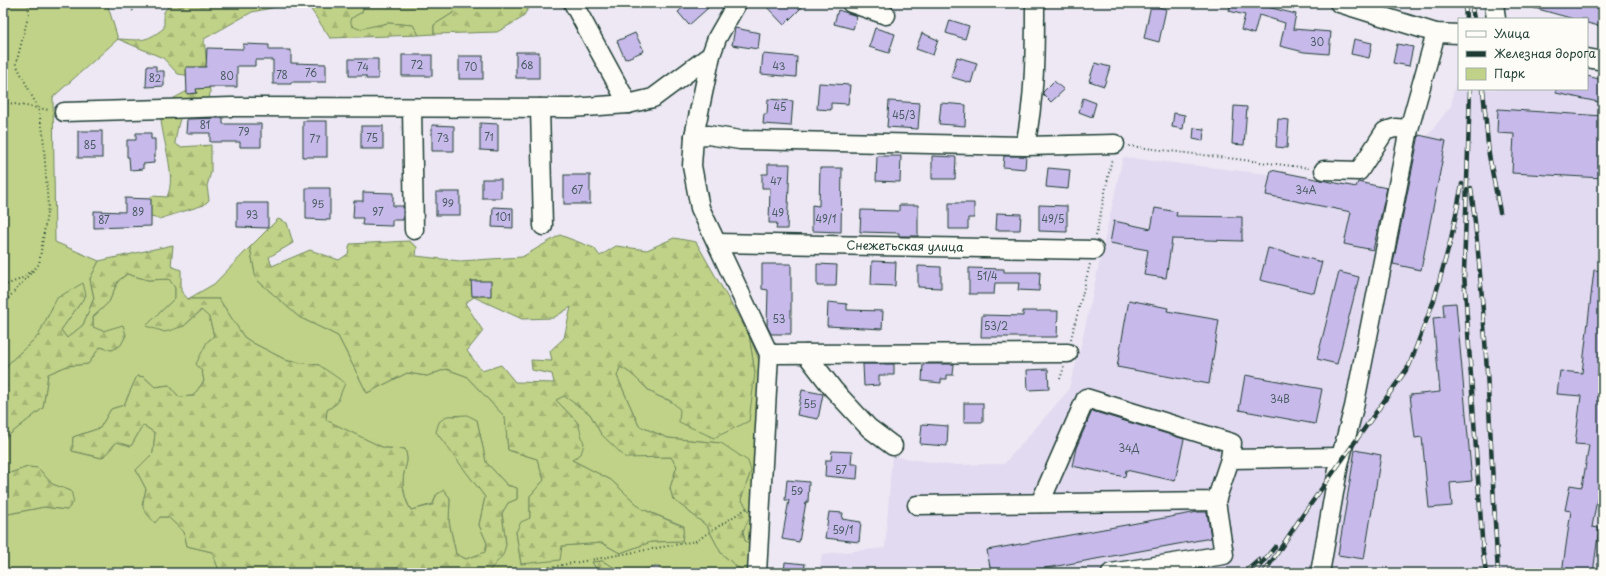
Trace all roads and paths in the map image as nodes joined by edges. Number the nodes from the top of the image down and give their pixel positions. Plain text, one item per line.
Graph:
1 (28, 3) edge
2 (129, 3) edge
3 (573, 3) edge
4 (851, 3) edge
5 (1035, 3) edge
6 (1339, 3) edge
7 (1494, 3) edge
8 (734, 4) edge
9 (133, 10) dead end
10 (886, 15) dead end
11 (1496, 18) edge
12 (1436, 33) junction
13 (1458, 34) edge
14 (711, 56) junction
15 (1588, 58) edge
16 (1603, 61) edge
17 (3, 102) edge
18 (628, 104) junction
19 (38, 108) junction
20 (412, 108) junction
21 (540, 108) junction
22 (64, 112) joint
23 (1409, 129) junction
24 (694, 136) junction
25 (1115, 144) joint
26 (1025, 146) junction
27 (1324, 170) joint
28 (542, 226) dead end
29 (414, 230) dead end
30 (717, 243) junction
31 (1094, 250) dead end
32 (39, 264) junction
33 (3, 286) edge
34 (3, 304) edge
35 (1068, 353) dead end
36 (769, 354) junction
37 (806, 354) junction
38 (893, 446) dead end
39 (1341, 457) junction
40 (1230, 459) junction
41 (761, 498) junction
42 (1216, 501) junction
43 (1040, 503) junction
44 (916, 505) dead end
45 (518, 573) edge
46 (757, 573) edge
47 (1112, 573) edge
48 (1320, 573) edge

1 - 19 path
2 - 9 path
3 - 18 street
4 - 10 street
5 - 26 street
6 - 12 street
7 - 11 street
8 - 14 street
12 - 13 street
12 - 23 street
14 - 18 street
14 - 24 street
15 - 16 street
17 - 19 path
18 - 21 street
19 - 22 path
19 - 32 path
20 - 21 street
20 - 22 street
20 - 29 street
21 - 28 street
23 - 27 street
23 - 39 street
24 - 26 street
24 - 30 street
25 - 26 street
25 - 27 path
30 - 31 street, Снежетьская улица
30 - 36 street
32 - 33 path
32 - 34 path
35 - 37 street
36 - 37 street
36 - 41 street
37 - 38 street
39 - 40 street
39 - 48 street
40 - 42 street
40 - 43 street
41 - 45 path
41 - 46 street
42 - 43 street
42 - 47 street
43 - 44 street

